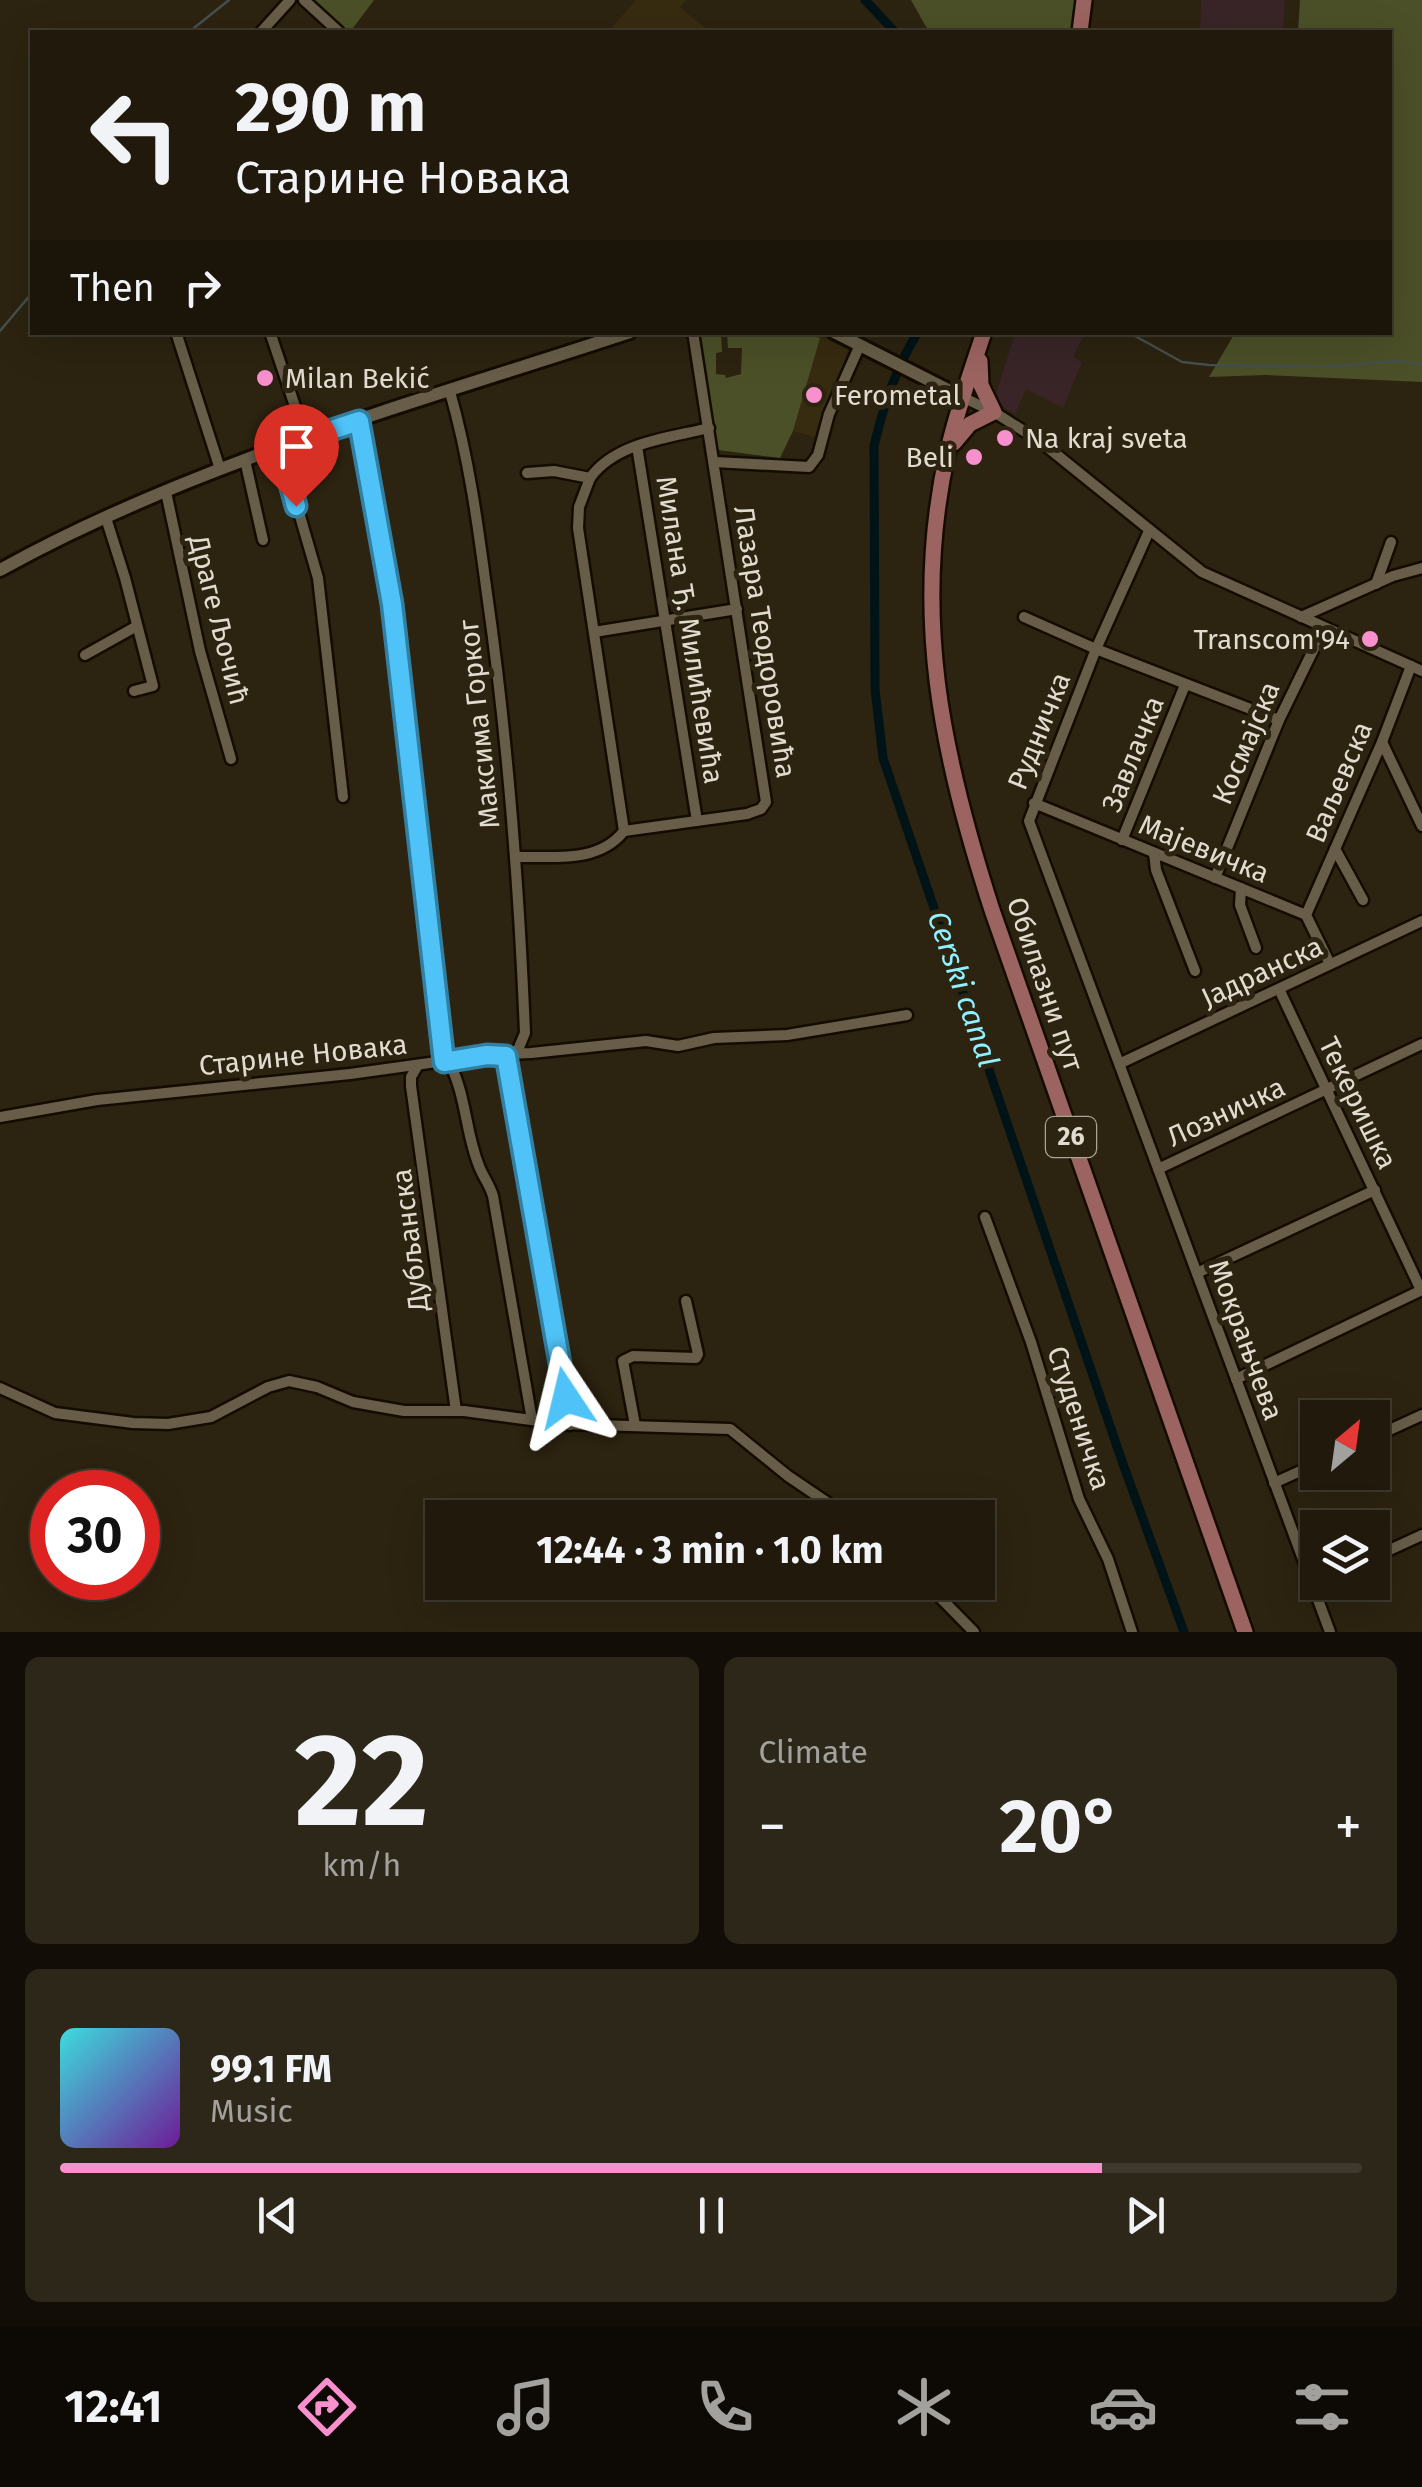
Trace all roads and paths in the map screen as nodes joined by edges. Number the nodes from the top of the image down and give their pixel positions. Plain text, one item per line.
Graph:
1 (290, 0) edge
2 (304, 0) edge
3 (1084, 0) edge
4 (263, 30) edge
5 (337, 30) edge
6 (1080, 30) edge
7 (177, 335) edge
8 (271, 335) edge
9 (621, 335) edge
10 (694, 335) edge
11 (840, 335) edge
12 (983, 335) edge
13 (860, 345) junction
14 (979, 349) junction
15 (450, 392) junction
16 (962, 397) junction
17 (994, 412) junction
18 (359, 421) junction
19 (709, 428) junction
20 (306, 439) junction
21 (637, 446) junction
22 (280, 447) junction
23 (947, 454) junction
24 (245, 460) junction
25 (714, 462) junction
26 (220, 469) junction
27 (527, 473) dead end
28 (590, 478) junction
29 (166, 492) junction
30 (106, 518) junction
31 (1149, 530) junction
32 (264, 540) dead end
33 (1391, 542) dead end
34 (1422, 568) edge
35 (0, 570) edge
36 (1376, 586) junction
37 (737, 610) junction
38 (1024, 617) dead end
39 (1300, 617) junction
40 (667, 620) junction
41 (137, 626) junction
42 (1324, 628) junction
43 (594, 632) junction
44 (1096, 649) junction
45 (85, 655) dead end
46 (1417, 668) edge
47 (1185, 685) junction
48 (134, 691) dead end
49 (1279, 720) junction
50 (1382, 742) junction
51 (232, 759) dead end
52 (342, 797) dead end
53 (1034, 802) junction
54 (698, 821) junction
55 (1422, 826) edge
56 (624, 831) junction
57 (1122, 840) junction
58 (1335, 849) junction
59 (1154, 853) junction
60 (516, 857) junction
61 (1215, 878) junction
62 (1240, 888) junction
63 (1364, 900) dead end
64 (1306, 915) junction
65 (1422, 921) edge
66 (1256, 948) dead end
67 (1330, 964) junction
68 (1195, 972) dead end
69 (1279, 989) junction
70 (907, 1015) dead end
71 (1419, 1046) edge
72 (511, 1054) junction
73 (1422, 1060) edge
74 (447, 1062) junction
75 (1120, 1063) junction
76 (418, 1065) junction
77 (1326, 1089) junction
78 (0, 1117) edge
79 (1158, 1169) junction
80 (1375, 1190) junction
81 (985, 1218) dead end
82 (1198, 1273) junction
83 (1422, 1290) edge
84 (686, 1300) dead end
85 (1236, 1379) junction
86 (0, 1388) edge
87 (456, 1412) junction
88 (1422, 1415) edge
89 (532, 1420) junction
90 (570, 1424) junction
91 (634, 1425) junction
92 (1390, 1430) edge
93 (1300, 1471) edge
94 (1274, 1483) junction
95 (823, 1500) edge
96 (1422, 1535) edge
97 (1300, 1544) edge
98 (1390, 1550) edge
99 (943, 1600) edge
100 (1321, 1600) edge
101 (974, 1632) edge
102 (1132, 1632) edge
103 (1245, 1632) edge
104 (1330, 1632) edge

1 - 4 street
2 - 5 street
3 - 6 main road
7 - 26 street
8 - 20 street
9 - 15 street
10 - 19 street, Лазара Теодоровића
11 - 13 street
12 - 14 main road, Обилазни пут / 26
13 - 16 street
13 - 25 street, Лазара Теодоровића
14 - 16 main road, Обилазни пут / 26
14 - 17 main road
15 - 18 street
15 - 60 street, Максима Горког
16 - 17 street
16 - 23 main road, Обилазни пут / 26
17 - 23 main road
17 - 31 street
18 - 20 street
18 - 74 street
19 - 21 street
19 - 25 street, Лазара Теодоровића
20 - 22 street
21 - 28 street
21 - 40 street, Милана Ђ. Милићевића
22 - 24 street
22 - 52 street
23 - 103 main road, Обилазни пут / 26
24 - 26 street
24 - 32 street
25 - 37 street, Лазара Теодоровића
26 - 29 street
27 - 28 street
28 - 43 street
29 - 30 street
29 - 51 street, Драге Љочић
30 - 35 street
30 - 41 street
31 - 39 street
31 - 44 street, Рудничка
33 - 36 street
34 - 36 street
36 - 39 street
37 - 40 street
37 - 54 street, Лазара Теодоровића
38 - 44 street
39 - 42 street
40 - 43 street
40 - 54 street, Милана Ђ. Милићевића
41 - 45 street
41 - 48 street
42 - 46 street
42 - 49 street, Космајска
43 - 56 street
44 - 47 street
44 - 53 street, Рудничка
46 - 50 street, Ваљевска
47 - 49 street
47 - 57 street, Завлачка
49 - 61 street, Космајска
50 - 55 street
50 - 58 street, Ваљевска
53 - 57 street, Мајевичка
53 - 75 street, Рудничка
54 - 56 street, Лазара Теодоровића
56 - 60 street, Лазара Теодоровића
57 - 59 street, Мајевичка
58 - 63 street
58 - 64 street, Ваљевска
59 - 61 street, Мајевичка
59 - 68 street
60 - 72 street, Максима Горког
61 - 62 street, Мајевичка
62 - 64 street, Мајевичка
62 - 66 street
64 - 67 street
65 - 67 street, Јадранска
67 - 69 street, Јадранска
69 - 75 street, Јадранска
69 - 77 street, Текеришка
70 - 72 street, Старине Новака
71 - 73 street
71 - 77 street, Лозничка
72 - 74 street, Старине Новака
72 - 90 street, Максима Горког
74 - 76 street, Старине Новака
74 - 89 street
75 - 79 street, Мокрањчева
76 - 78 street, Старине Новака
76 - 87 street, Дубљанска
77 - 79 street, Лозничка
77 - 80 street, Текеришка
79 - 82 street, Мокрањчева
80 - 82 street
80 - 83 street, Текеришка
81 - 102 street, Студеничка
82 - 85 street, Мокрањчева
83 - 85 street
84 - 91 street
85 - 94 street, Мокрањчева
86 - 87 street
87 - 89 street
88 - 92 street
89 - 90 street
90 - 91 street
91 - 95 street
93 - 94 street
94 - 97 street, Мокрањчева
96 - 98 street
99 - 101 street
100 - 104 street, Мокрањчева

